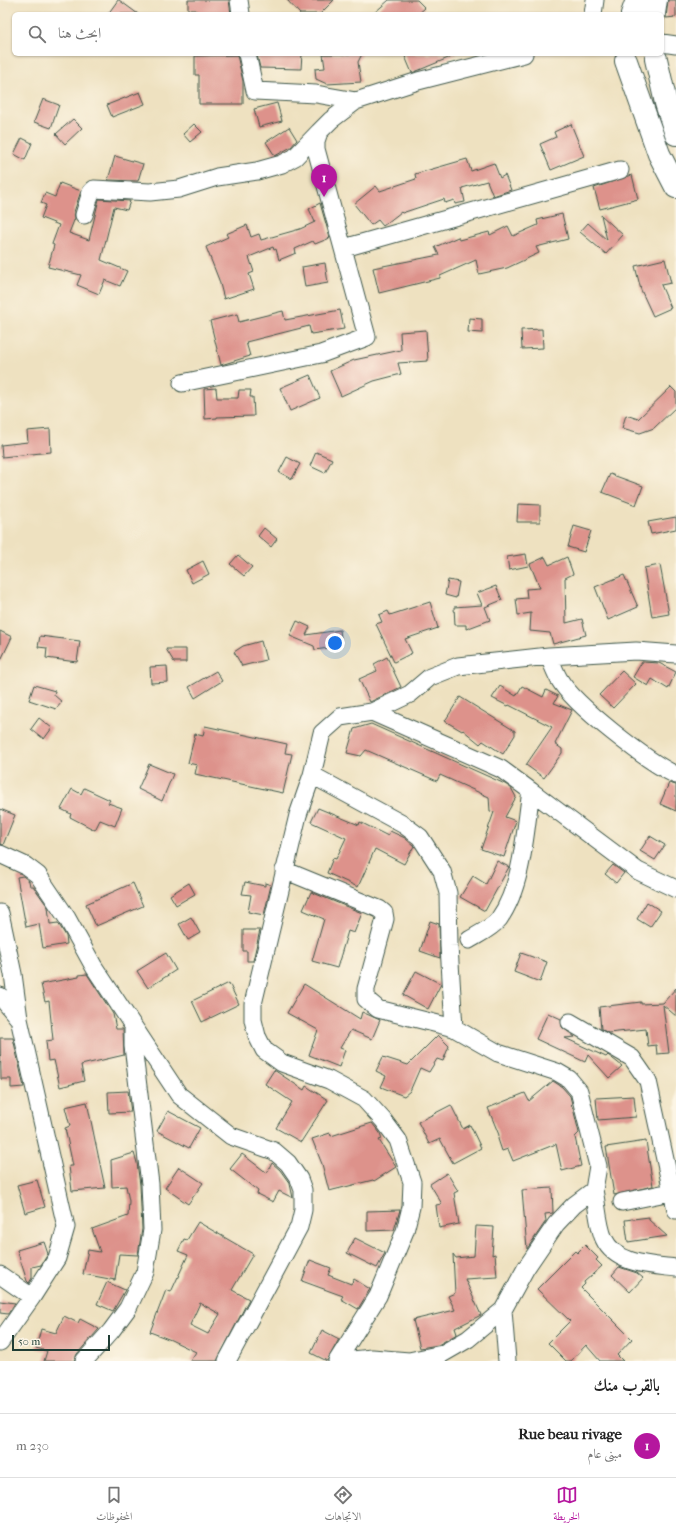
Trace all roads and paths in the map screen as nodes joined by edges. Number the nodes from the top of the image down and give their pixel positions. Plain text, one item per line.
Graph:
1 (239, 0) edge
2 (595, 0) edge
3 (637, 0) edge
4 (656, 0) edge
5 (241, 12) edge
6 (593, 12) edge
7 (633, 12) edge
8 (654, 12) edge
9 (676, 45) edge
10 (664, 50) edge
11 (247, 56) edge
12 (516, 56) edge
13 (654, 56) edge
14 (660, 56) edge
15 (623, 58) edge
16 (356, 101) junction
17 (319, 132) junction
18 (676, 134) edge
19 (620, 170) dead end
20 (676, 187) edge
21 (84, 215) dead end
22 (344, 248) junction
23 (182, 383) dead end
24 (676, 654) edge
25 (549, 656) junction
26 (372, 712) junction
27 (312, 775) junction
28 (676, 775) edge
29 (531, 791) junction
30 (0, 854) edge
31 (284, 870) junction
32 (676, 889) edge
33 (0, 913) edge
34 (469, 940) dead end
35 (0, 996) edge
36 (19, 1019) junction
37 (570, 1022) dead end
38 (133, 1027) junction
39 (454, 1028) junction
40 (594, 1190) junction
41 (671, 1192) junction
42 (622, 1202) dead end
43 (676, 1210) edge
44 (676, 1268) edge
45 (0, 1275) edge
46 (32, 1298) junction
47 (503, 1310) junction
48 (0, 1342) edge
49 (84, 1361) edge
50 (227, 1361) edge
51 (337, 1361) edge
52 (343, 1361) edge
53 (508, 1361) edge

1 - 5 street
2 - 6 street
3 - 7 main road
4 - 8 main road
9 - 10 street
11 - 16 street
12 - 16 street
13 - 15 main road
14 - 18 main road
15 - 20 main road
16 - 17 street
17 - 21 street
17 - 22 street
19 - 22 street
22 - 23 street
24 - 25 street
25 - 26 street
25 - 28 street
26 - 27 street
26 - 29 street
27 - 31 street
27 - 39 street
29 - 32 street
29 - 34 street
30 - 38 street
31 - 39 street
31 - 51 street
33 - 36 street
35 - 36 street
36 - 46 street
37 - 41 street
38 - 49 street
38 - 50 street
39 - 40 street
40 - 44 street
40 - 47 street
41 - 42 street
41 - 43 street
45 - 46 street
46 - 48 street
47 - 52 street
47 - 53 street

